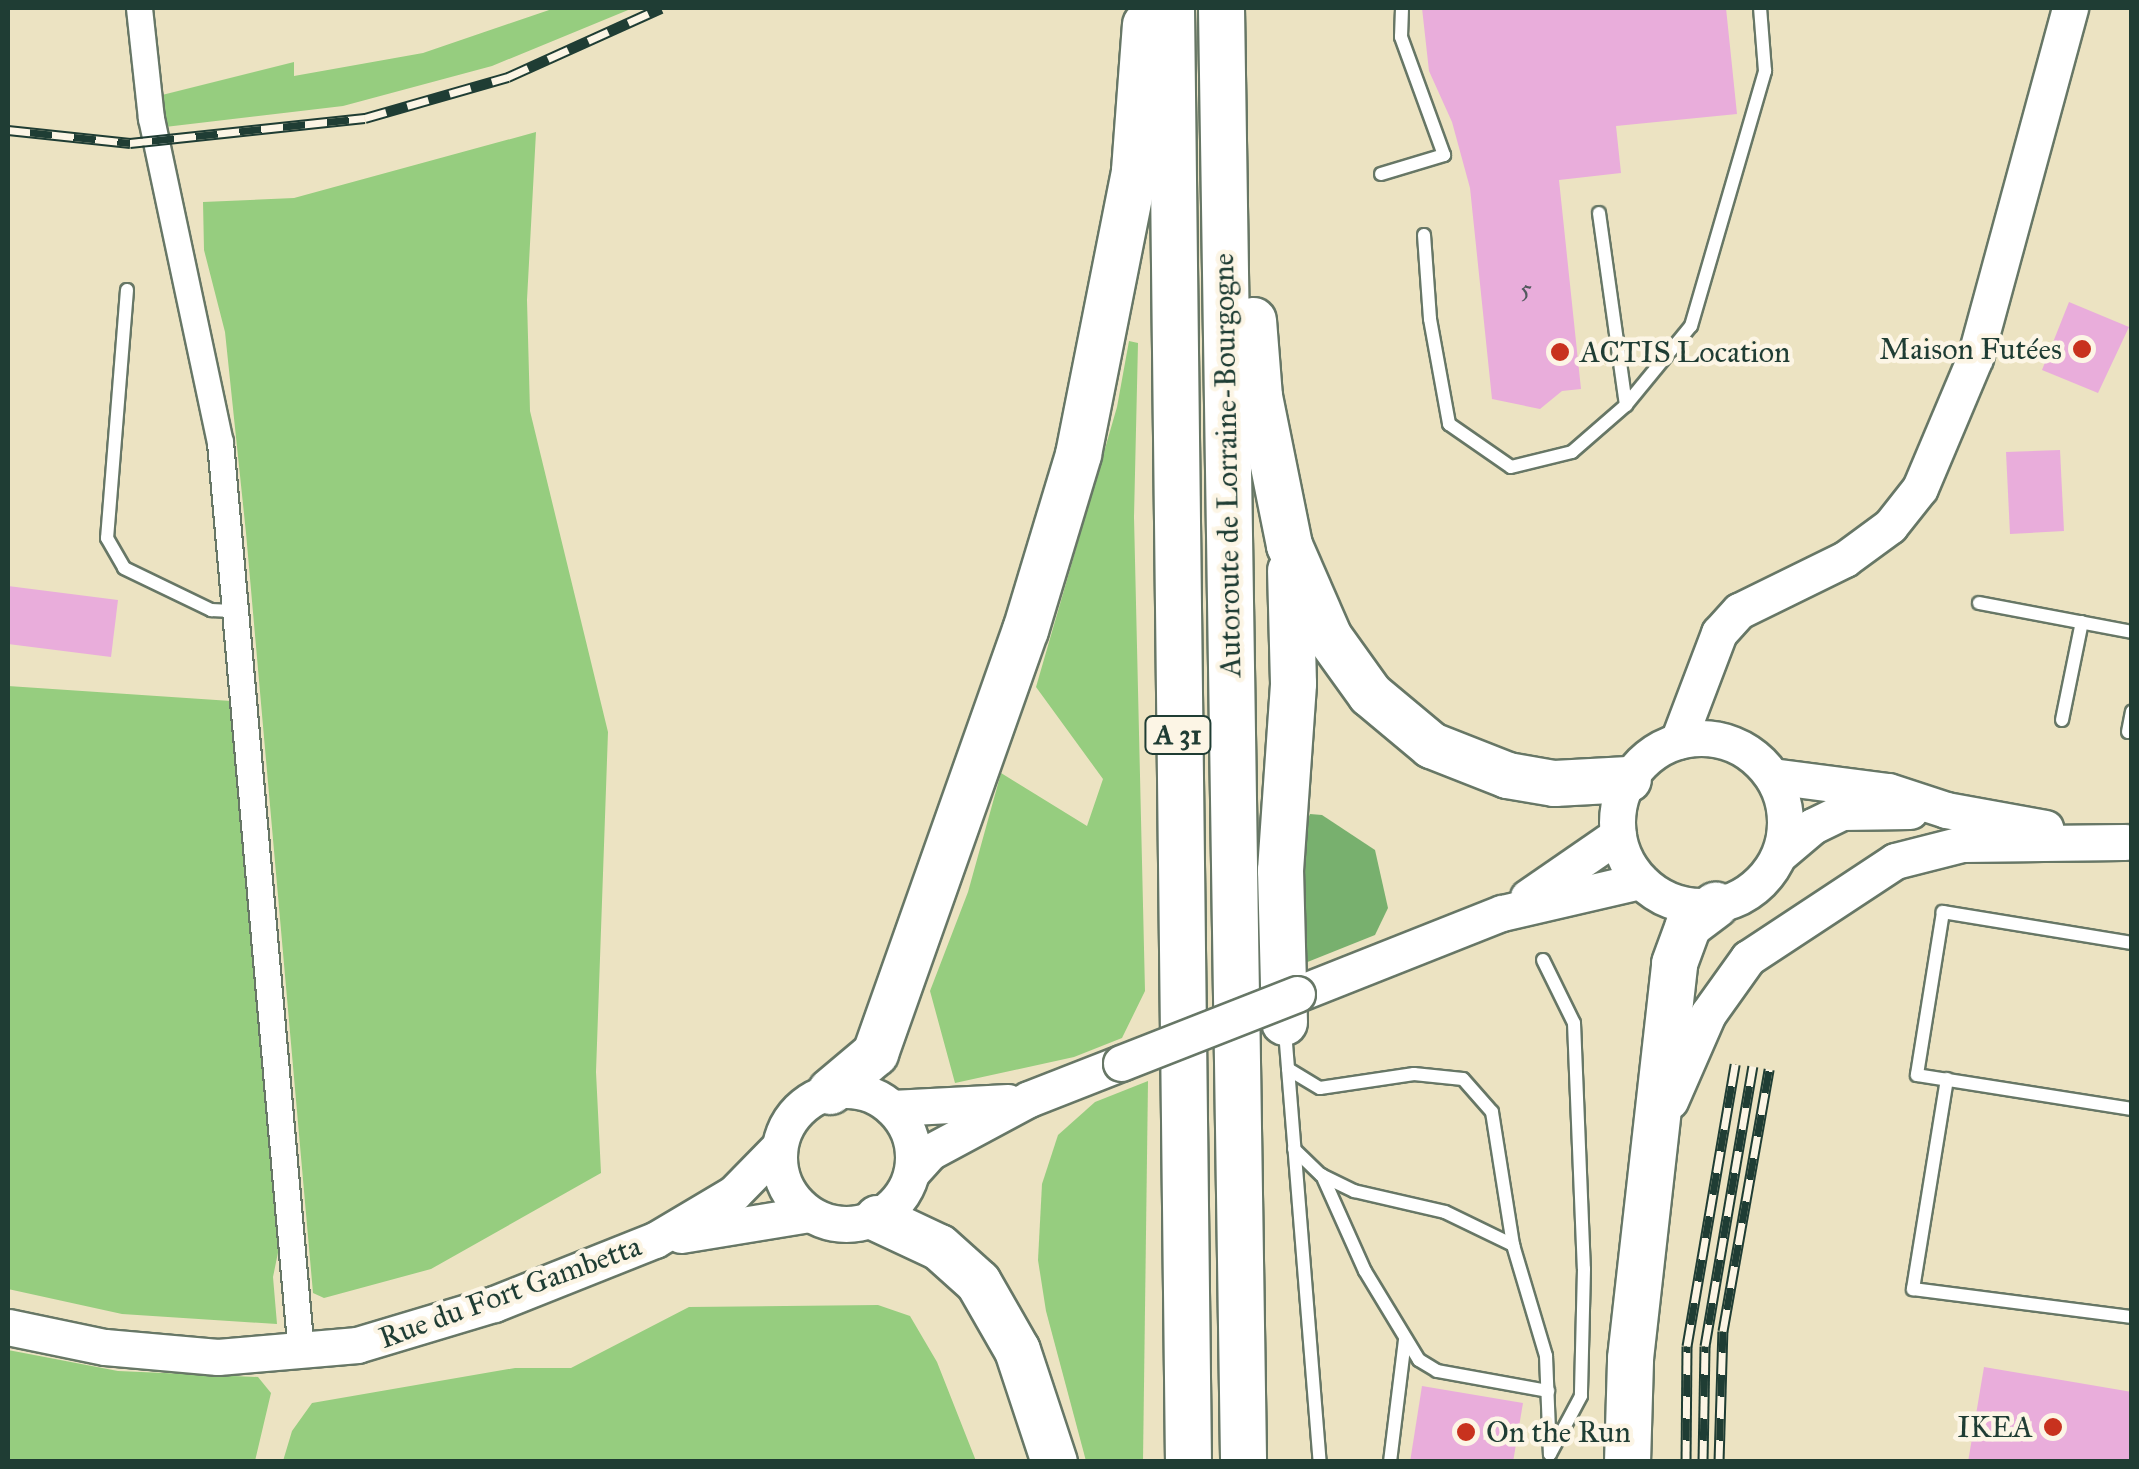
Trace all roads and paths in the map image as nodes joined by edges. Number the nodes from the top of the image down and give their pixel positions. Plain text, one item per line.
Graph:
1 (139, 8) edge
2 (1146, 8) edge
3 (1171, 8) edge
4 (1221, 8) edge
5 (1402, 8) edge
6 (1760, 8) edge
7 (2048, 8) edge
8 (2070, 8) edge
9 (1224, 128) junction
10 (1380, 174) dead end
11 (1600, 214) dead end
12 (1424, 235) dead end
13 (126, 290) dead end
14 (1626, 405) junction
15 (1946, 426) junction
16 (1288, 545) junction
17 (1979, 603) dead end
18 (232, 611) junction
19 (2082, 622) junction
20 (2132, 632) edge
21 (1707, 664) junction
22 (2132, 711) edge
23 (2062, 720) dead end
24 (2128, 732) dead end
25 (1721, 740) junction
26 (1678, 741) junction
27 (1772, 776) junction
28 (1628, 779) junction
29 (1946, 810) junction
30 (1618, 835) junction
31 (2128, 842) edge
32 (1780, 854) junction
33 (1640, 881) junction
34 (1715, 906) junction
35 (1502, 914) junction
36 (2132, 942) edge
37 (1543, 960) dead end
38 (1290, 1008) junction
39 (1288, 1069) junction
40 (1947, 1080) junction
41 (830, 1091) junction
42 (1029, 1099) junction
43 (892, 1108) junction
44 (2132, 1108) edge
45 (1659, 1132) junction
46 (779, 1147) junction
47 (1294, 1149) junction
48 (912, 1172) junction
49 (1322, 1175) junction
50 (809, 1214) junction
51 (877, 1218) junction
52 (655, 1240) junction
53 (1514, 1244) junction
54 (2132, 1317) edge
55 (8, 1327) edge
56 (1404, 1336) junction
57 (300, 1353) junction
58 (1548, 1391) junction
59 (1551, 1458) edge
60 (1054, 1462) edge
61 (1188, 1462) edge
62 (1243, 1462) edge
63 (1320, 1462) edge
64 (1390, 1462) edge
65 (1627, 1462) edge

1 - 18 street
2 - 41 highway
3 - 61 highway, Autoroute de Lorraine-Bourgogne / A 31
4 - 9 highway, Autoroute de Lorraine-Bourgogne / A 31
5 - 10 lane
6 - 14 lane
7 - 15 main road
8 - 15 main road
9 - 16 highway
9 - 62 highway, Autoroute de Lorraine-Bourgogne / A 31
11 - 14 lane
12 - 14 lane
13 - 18 lane
15 - 21 main road
16 - 28 highway
16 - 38 highway
17 - 19 lane
18 - 57 street
19 - 20 lane
19 - 23 lane
21 - 25 main road
21 - 26 main road
22 - 24 lane
25 - 26 main road
25 - 27 main road
26 - 28 main road
27 - 29 main road
27 - 32 main road
28 - 30 main road
29 - 31 main road
29 - 32 main road
30 - 33 main road
30 - 35 main road
31 - 45 main road
32 - 34 main road
33 - 34 main road
33 - 35 main road
34 - 45 highway
35 - 38 main road
36 - 40 lane
37 - 59 lane
38 - 39 lane
38 - 42 main road, bridge
39 - 47 lane
39 - 53 lane
40 - 44 lane
40 - 54 lane
41 - 43 main road
41 - 46 main road
42 - 43 main road
42 - 48 main road
43 - 48 main road
45 - 65 highway
46 - 50 main road
46 - 52 main road, Rue du Fort Gambetta
47 - 49 lane
47 - 63 lane
48 - 51 main road
49 - 53 lane
49 - 56 lane
50 - 51 main road
50 - 52 main road, Rue du Fort Gambetta
51 - 60 highway
52 - 57 main road, Rue du Fort Gambetta
53 - 58 lane
55 - 57 main road, Rue du Fort Gambetta
56 - 58 lane
56 - 64 lane
58 - 59 lane

